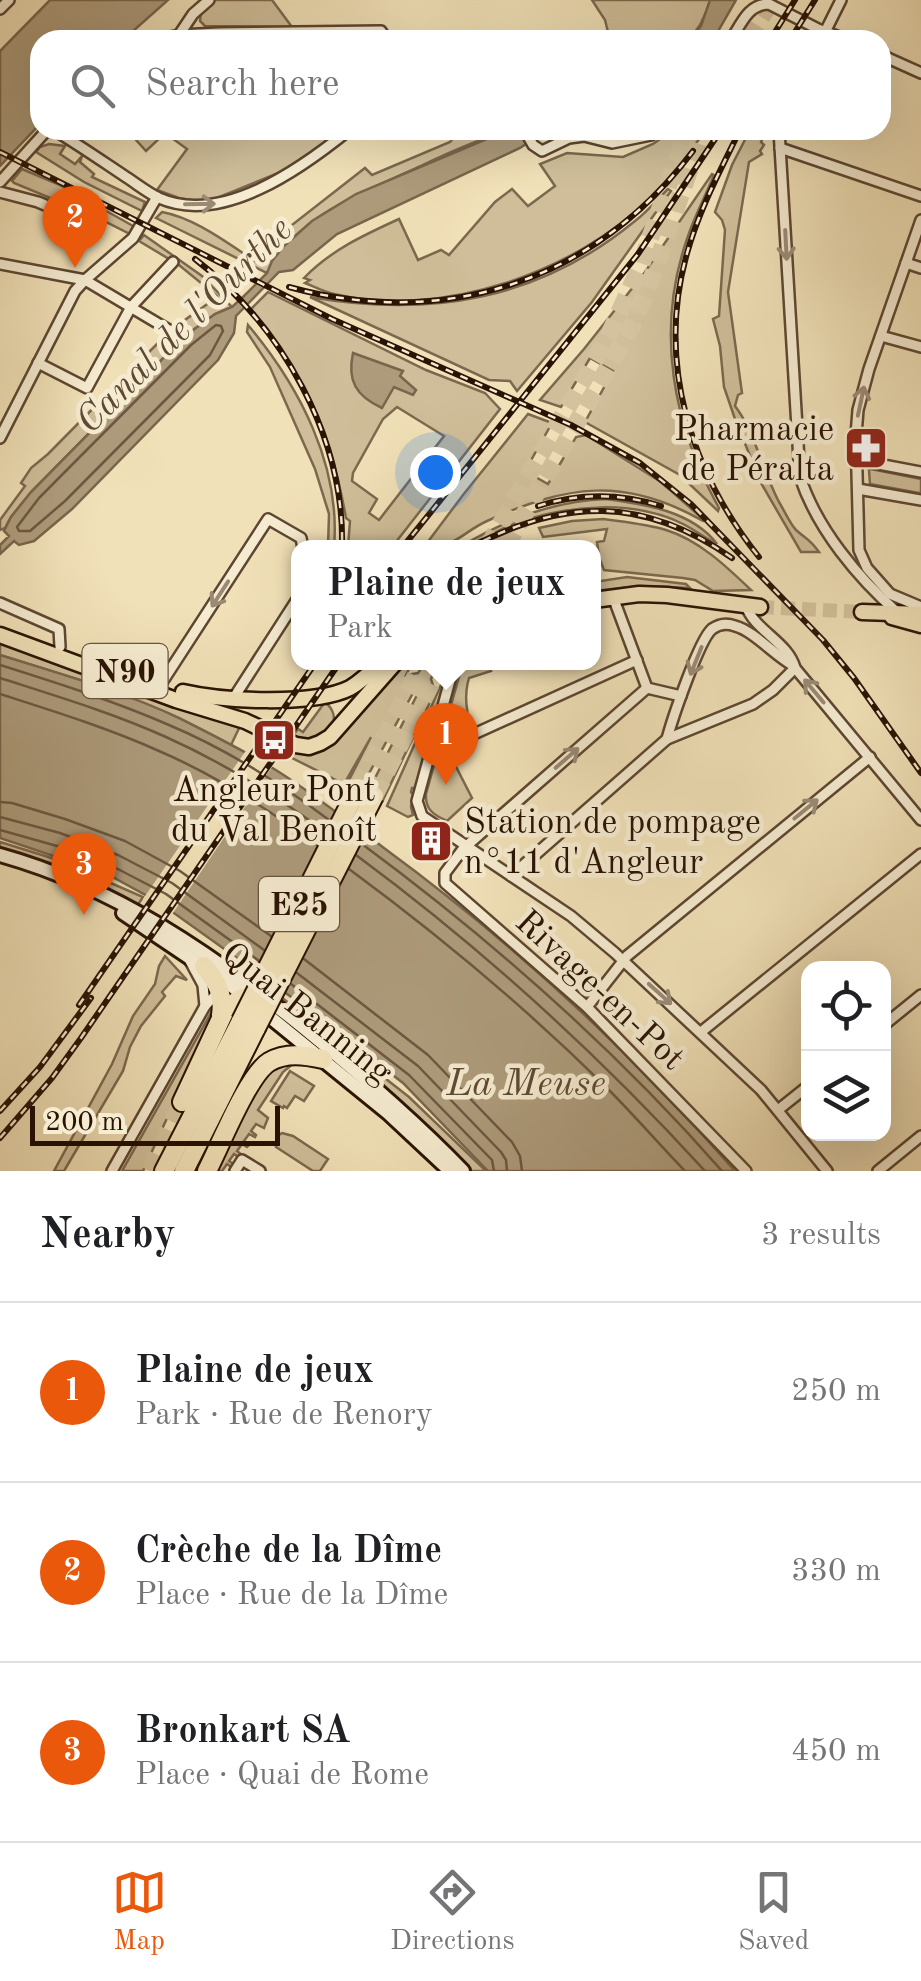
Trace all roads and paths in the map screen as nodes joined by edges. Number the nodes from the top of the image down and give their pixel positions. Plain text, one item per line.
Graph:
1 (9, 0) edge
2 (209, 0) edge
3 (841, 0) edge
4 (0, 10) edge
5 (182, 30) edge
6 (737, 30) edge
7 (814, 30) edge
8 (826, 30) edge
9 (891, 60) edge
10 (921, 73) edge
11 (40, 140) edge
12 (66, 140) edge
13 (336, 140) edge
14 (531, 140) edge
15 (565, 140) edge
16 (600, 140) edge
17 (627, 140) edge
18 (780, 140) edge
19 (780, 148) junction
20 (0, 182) edge
21 (0, 192) edge
22 (921, 196) edge
23 (158, 198) junction
24 (64, 213) dead end
25 (921, 220) edge
26 (173, 262) dead end
27 (906, 262) junction
28 (0, 264) edge
29 (921, 268) edge
30 (84, 280) junction
31 (132, 307) junction
32 (168, 330) dead end
33 (881, 336) junction
34 (921, 347) edge
35 (38, 363) junction
36 (0, 438) edge
37 (857, 460) junction
38 (921, 472) edge
39 (858, 489) junction
40 (921, 500) edge
41 (858, 532) junction
42 (301, 540) edge
43 (836, 543) junction
44 (859, 550) junction
45 (845, 557) junction
46 (867, 584) junction
47 (613, 597) junction
48 (601, 599) edge
49 (0, 603) edge
50 (753, 607) joint
51 (291, 609) edge
52 (877, 613) junction
53 (918, 617) edge
54 (0, 626) edge
55 (0, 635) edge
56 (60, 648) junction
57 (636, 660) junction
58 (794, 667) junction
59 (372, 670) edge
60 (389, 670) edge
61 (453, 670) edge
62 (161, 684) junction
63 (647, 688) junction
64 (319, 696) junction
65 (682, 696) junction
66 (233, 699) junction
67 (271, 700) junction
68 (252, 724) junction
69 (339, 726) junction
70 (667, 739) junction
71 (435, 740) junction
72 (870, 757) junction
73 (366, 792) tunnel mouth
74 (921, 820) edge
75 (467, 846) junction
76 (921, 854) edge
77 (0, 855) edge
78 (0, 864) edge
79 (511, 876) junction
80 (126, 910) junction
81 (186, 954) junction
82 (623, 960) junction
83 (204, 966) joint
84 (232, 991) junction
85 (921, 995) edge
86 (267, 998) junction
87 (205, 1006) junction
88 (587, 1007) junction
89 (891, 1020) edge
90 (248, 1025) junction
91 (701, 1032) junction
92 (323, 1059) junction
93 (220, 1061) junction
94 (801, 1092) edge
95 (182, 1102) tunnel mouth
96 (778, 1110) junction
97 (216, 1111) junction
98 (921, 1136) edge
99 (440, 1164) edge
100 (112, 1171) edge
101 (152, 1171) edge
102 (164, 1171) edge
103 (184, 1171) edge
104 (192, 1171) edge
105 (207, 1171) edge
106 (235, 1171) edge
107 (260, 1171) edge
108 (450, 1171) edge
109 (463, 1171) edge
110 (746, 1171) edge
111 (828, 1171) edge
112 (878, 1171) edge

1 - 4 street
2 - 5 street
3 - 8 street
6 - 7 street
9 - 10 street
11 - 20 street
12 - 23 street
23 -> 13 street
14 - 15 street
16 - 17 street
18 - 19 street
19 - 22 street
19 -> 43 street
21 - 24 street
23 - 30 street
25 - 27 street
26 - 31 street
27 - 29 street
27 - 33 street
28 - 30 street
30 - 31 street
30 - 35 street
31 - 32 street
31 - 35 street
33 - 34 street
37 -> 33 street
35 - 36 street
37 - 38 street
37 - 39 street
39 - 40 street
39 - 41 street
41 - 43 street
41 - 44 street
42 -> 62 street
43 - 45 street
44 - 45 street
44 - 53 street
45 - 46 street
46 - 52 street
46 - 52 street
47 - 48 main road
47 - 50 main road
47 - 57 street
49 - 56 street
50 - 58 street
51 - 66 street
52 - 53 main road
54 - 56 main road, N90
55 - 68 main road, N90
56 - 62 main road, N90
57 - 63 street
57 - 71 street
58 -> 65 street
58 - 70 street
72 -> 58 street
59 - 64 main road, N90
60 - 69 main road, N90
61 - 71 street
62 - 66 main road, N90
63 - 65 street
75 -> 63 street
64 - 67 main road, N90
64 - 69 main road
65 - 70 street
66 - 67 main road, N90
67 - 68 main road
68 - 69 main road, N90
70 - 79 street
71 - 75 street
72 - 74 street
82 -> 72 street
73 - 90 highway, E25, bridge
75 - 79 street
75 - 88 street, Rivage-en-Pot
76 - 91 street
77 - 80 main road
78 - 80 main road
79 - 82 street
80 - 81 main road, Quai Banning
80 - 86 main road, Quai Banning
81 - 83 main road, Quai Banning
81 - 87 street
82 - 88 street
82 -> 91 street
83 - 84 highway
84 - 86 highway
84 - 87 street
84 - 92 main road, Quai Banning
84 - 95 highway
85 - 89 street
86 - 109 main road, Quai Banning
87 - 100 street
88 - 110 street, Rivage-en-Pot
90 - 93 highway, E25
90 - 97 highway, E25
91 - 96 street
92 - 99 main road, Quai Banning
92 - 105 highway
93 - 101 highway
93 - 102 highway, E25
94 - 96 street
96 - 111 street
97 - 103 highway, E25
97 - 104 highway
98 - 112 street
99 - 108 main road, Quai Banning
106 - 107 street

